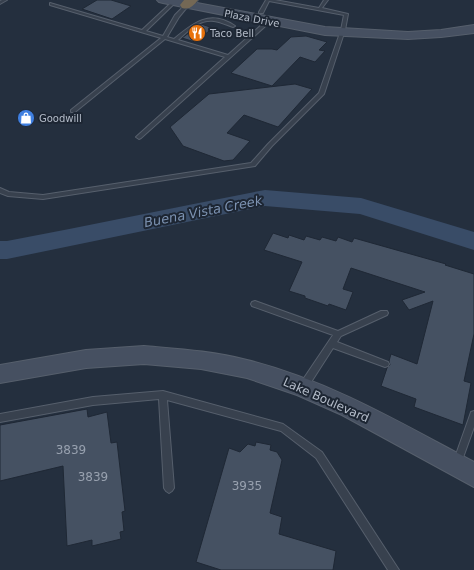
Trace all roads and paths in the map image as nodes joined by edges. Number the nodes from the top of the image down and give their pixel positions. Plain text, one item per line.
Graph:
1 (5, 0) edge
2 (56, 0) edge
3 (200, 0) edge
4 (268, 0) edge
5 (326, 0) edge
6 (178, 2) edge
7 (0, 3) edge
8 (320, 9) junction
9 (265, 16) junction
10 (233, 26) dead end
11 (474, 29) edge
12 (343, 30) junction
13 (142, 32) junction
14 (164, 38) junction
15 (174, 41) junction
16 (229, 57) junction
17 (73, 111) dead end
18 (139, 137) dead end
19 (0, 190) edge
20 (255, 304) dead end
21 (384, 313) dead end
22 (338, 334) junction
23 (332, 344) junction
24 (385, 364) dead end
25 (0, 374) edge
26 (302, 387) junction
27 (163, 395) junction
28 (474, 414) edge
29 (0, 418) edge
30 (465, 470) edge
31 (169, 488) dead end
32 (394, 570) edge

1 - 7 lane
2 - 13 lane
3 - 9 main road, Plaza Drive
4 - 8 lane
4 - 9 lane
5 - 8 lane
6 - 9 main road, Plaza Drive
6 - 13 lane
6 - 14 lane
8 - 12 lane
9 - 12 main road, Plaza Drive
9 - 16 lane
10 - 15 lane
11 - 12 main road, Plaza Drive
12 - 19 lane
13 - 14 lane
14 - 15 lane
14 - 17 lane
15 - 16 lane
16 - 18 lane
20 - 22 lane
21 - 22 lane
22 - 23 lane
23 - 24 lane
23 - 26 lane
25 - 26 main road, Lake Boulevard
26 - 30 main road, Lake Boulevard
27 - 29 lane
27 - 31 lane
27 - 32 lane
28 - 30 lane

